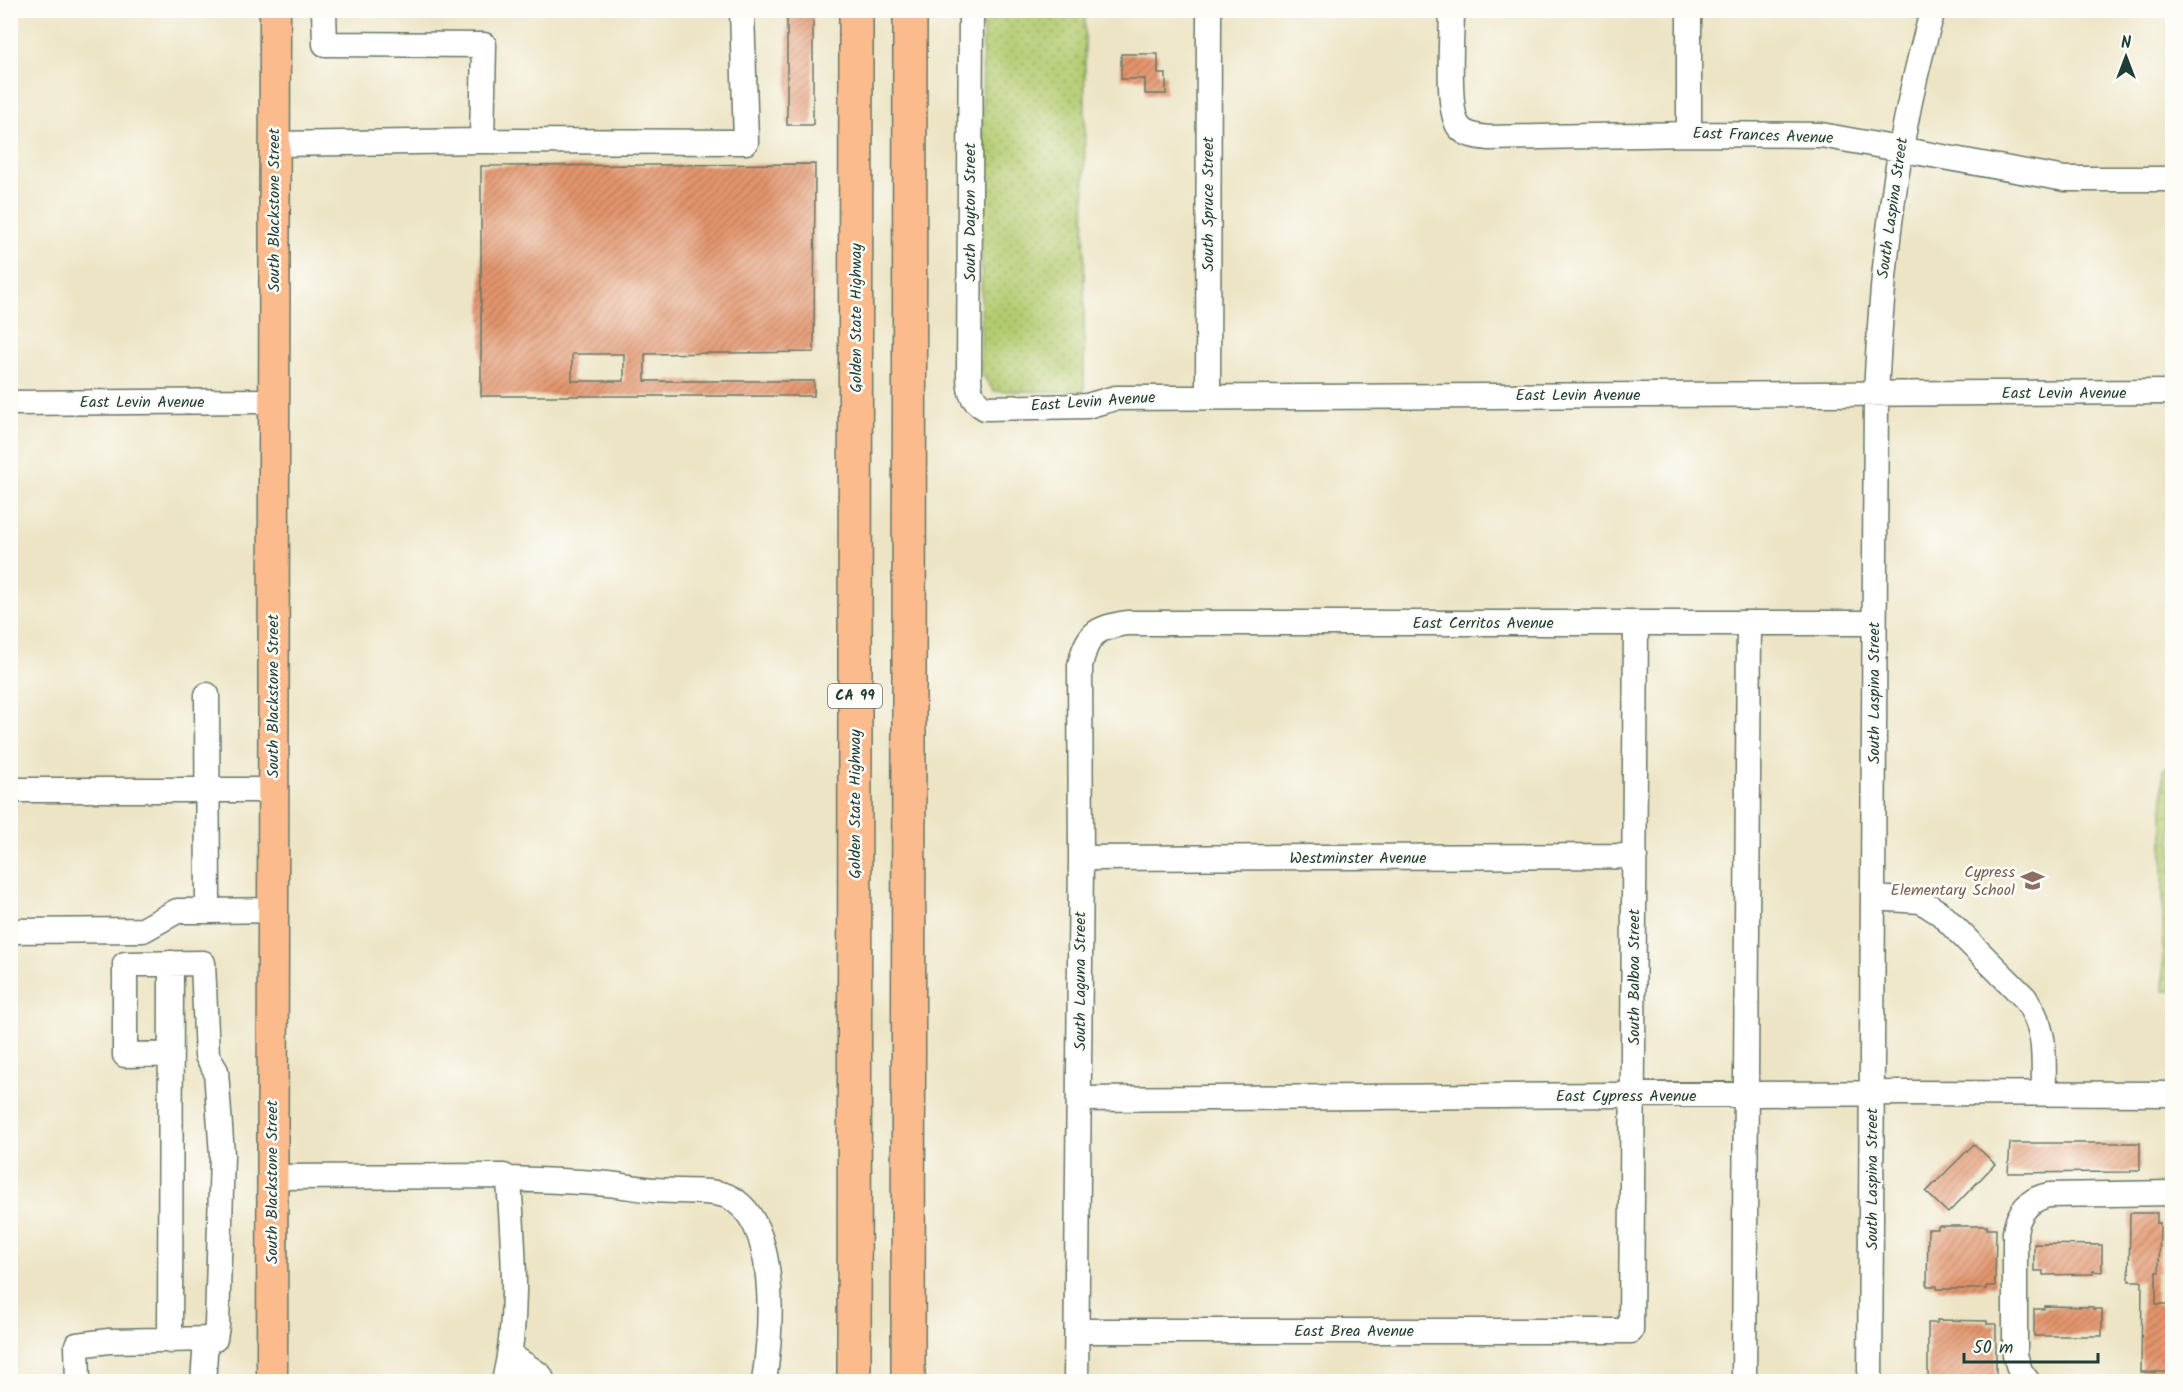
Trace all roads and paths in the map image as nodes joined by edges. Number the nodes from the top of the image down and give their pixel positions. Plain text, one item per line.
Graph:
1 (275, 10) edge
2 (324, 10) edge
3 (742, 10) edge
4 (856, 10) edge
5 (910, 10) edge
6 (971, 10) edge
7 (1209, 10) edge
8 (1452, 10) edge
9 (1689, 10) edge
10 (1933, 10) edge
11 (1689, 134) junction
12 (482, 141) junction
13 (274, 144) junction
14 (1900, 149) junction
15 (2172, 179) edge
16 (2172, 392) edge
17 (1876, 394) junction
18 (1208, 397) junction
19 (273, 401) junction
20 (10, 403) edge
21 (985, 408) joint
22 (1636, 623) junction
23 (1749, 623) junction
24 (1874, 623) junction
25 (1094, 634) joint
26 (207, 695) dead end
27 (10, 790) edge
28 (208, 790) junction
29 (273, 790) junction
30 (1635, 856) junction
31 (1082, 858) junction
32 (1873, 898) junction
33 (208, 910) junction
34 (273, 910) junction
35 (10, 931) edge
36 (171, 963) junction
37 (171, 1062) junction
38 (1872, 1094) junction
39 (2043, 1094) junction
40 (2172, 1094) edge
41 (1633, 1095) junction
42 (1745, 1095) junction
43 (1080, 1099) junction
44 (272, 1177) junction
45 (509, 1179) junction
46 (2172, 1193) edge
47 (1077, 1331) junction
48 (1631, 1331) joint
49 (206, 1340) junction
50 (170, 1341) junction
51 (510, 1355) junction
52 (78, 1382) edge
53 (203, 1382) edge
54 (272, 1382) edge
55 (504, 1382) edge
56 (543, 1382) edge
57 (764, 1382) edge
58 (854, 1382) edge
59 (908, 1382) edge
60 (1077, 1382) edge
61 (1744, 1382) edge
62 (1870, 1382) edge
63 (2028, 1382) edge

1 - 13 main road, South Blackstone Street
2 - 12 street
3 - 12 street
4 - 58 highway, Golden State Highway / CA 99
5 - 59 highway
6 - 21 street, South Dayton Street
7 - 18 street, South Spruce Street
8 - 11 street, East Frances Avenue
9 - 11 street
10 - 14 street, South Laspina Street
11 - 14 street, East Frances Avenue
12 - 13 street
13 - 19 main road, South Blackstone Street
14 - 15 street, East Frances Avenue
14 - 17 street, South Laspina Street
16 - 17 street, East Levin Avenue
17 - 18 street, East Levin Avenue
17 - 24 street, South Laspina Street
18 - 21 street, East Levin Avenue
19 - 20 street, East Levin Avenue
19 - 29 main road, South Blackstone Street
22 - 23 street, East Cerritos Avenue
22 - 25 street, East Cerritos Avenue
22 - 30 street, South Balboa Street
23 - 24 street, East Cerritos Avenue
23 - 42 street
24 - 32 street, South Laspina Street
25 - 31 street, South Laguna Street
26 - 28 street
27 - 28 street
28 - 29 street
28 - 33 street
29 - 34 main road, South Blackstone Street
30 - 31 street, Westminster Avenue
30 - 41 street, South Balboa Street
31 - 43 street, South Laguna Street
32 - 38 street, South Laspina Street
32 - 39 street
33 - 34 street
33 - 35 street
34 - 44 main road, South Blackstone Street
36 - 37 street
36 - 37 street
36 - 49 street
37 - 50 street
38 - 39 street, East Cypress Avenue
38 - 42 street, East Cypress Avenue
38 - 62 street, South Laspina Street
39 - 40 street, East Cypress Avenue
41 - 42 street, East Cypress Avenue
41 - 43 street, East Cypress Avenue
41 - 48 street, South Balboa Street
42 - 61 street
43 - 47 street, South Laguna Street
44 - 45 street
44 - 54 main road, South Blackstone Street
45 - 51 street
45 - 57 street
46 - 63 street
47 - 48 street, East Brea Avenue
47 - 60 street, South Laguna Street
49 - 50 street
49 - 53 street
50 - 52 street
51 - 55 street
51 - 56 street

